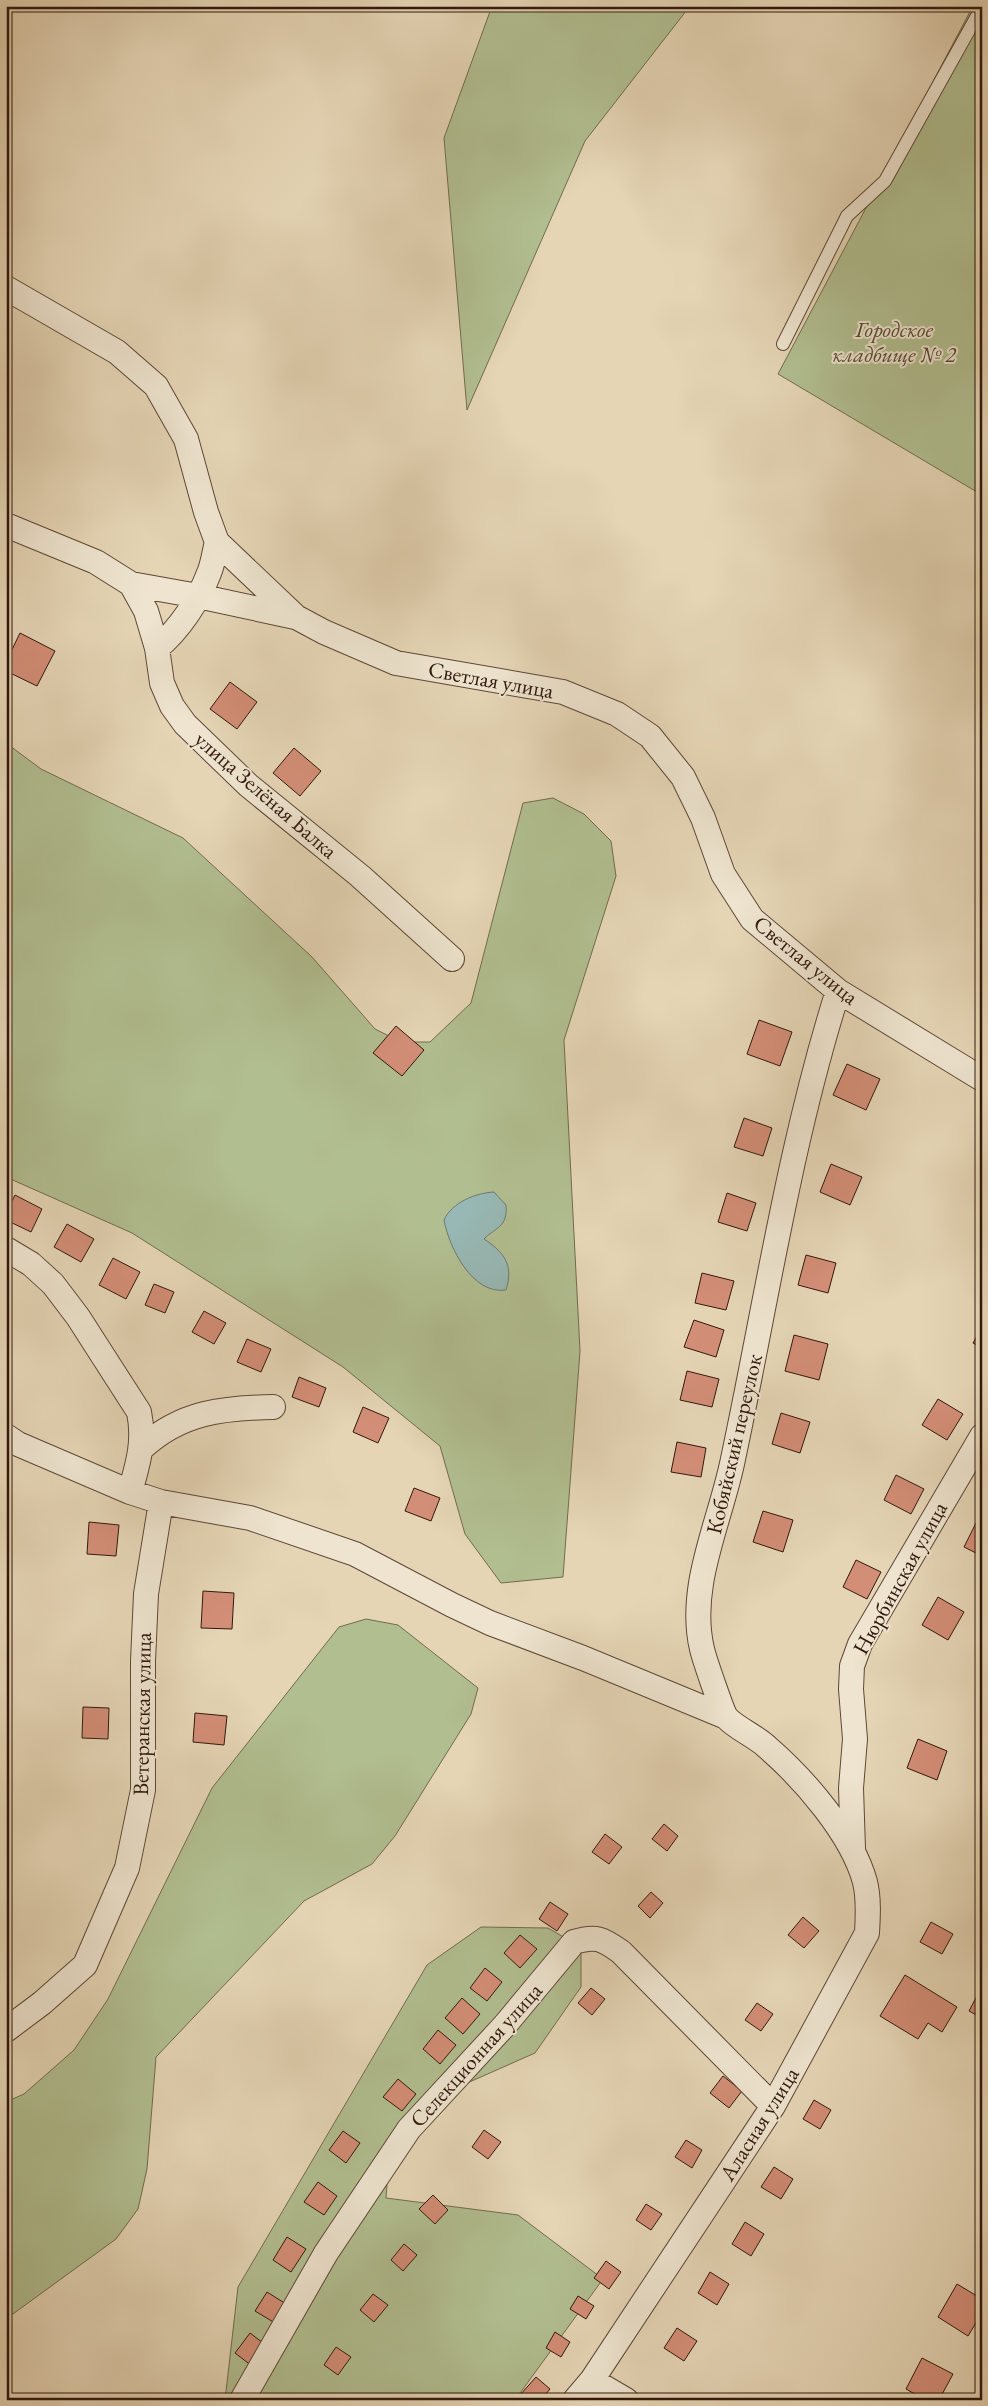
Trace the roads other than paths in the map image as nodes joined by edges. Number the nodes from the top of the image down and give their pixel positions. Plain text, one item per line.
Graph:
1 (982, 7) edge
2 (6, 288) edge
3 (783, 344) dead end
4 (6, 525) edge
5 (217, 542) junction
6 (131, 584) junction
7 (198, 596) junction
8 (296, 617) junction
9 (157, 648) junction
10 (452, 959) dead end
11 (838, 991) junction
12 (982, 1079) edge
13 (6, 1249) edge
14 (273, 1407) dead end
15 (6, 1436) edge
16 (982, 1436) edge
17 (142, 1448) junction
18 (130, 1492) junction
19 (161, 1502) junction
20 (726, 1717) junction
21 (853, 1849) junction
22 (6, 2030) edge
23 (773, 2106) junction
24 (592, 2380) junction
25 (242, 2400) edge
26 (575, 2400) edge
27 (626, 2400) edge

1 - 3 lane
2 - 5 street, Светлая улица
4 - 6 street, улица Зелёная Балка
5 - 7 street
5 - 8 street, Светлая улица
6 - 7 street
6 - 9 street, улица Зелёная Балка
7 - 8 street
7 - 9 street
8 - 11 street, Светлая улица
9 - 10 street, улица Зелёная Балка
11 - 12 street, Светлая улица
11 - 20 street, Кобяйский переулок
13 - 17 street
14 - 17 street
15 - 18 street
16 - 21 street, Нюрбинская улица
17 - 18 street
18 - 19 street
19 - 20 street
19 - 22 street, Ветеранская улица
20 - 21 street
21 - 23 street, Аласная улица
23 - 24 street, Аласная улица
23 - 25 street, Селекционная улица
24 - 26 street, Аласная улица
24 - 27 street

